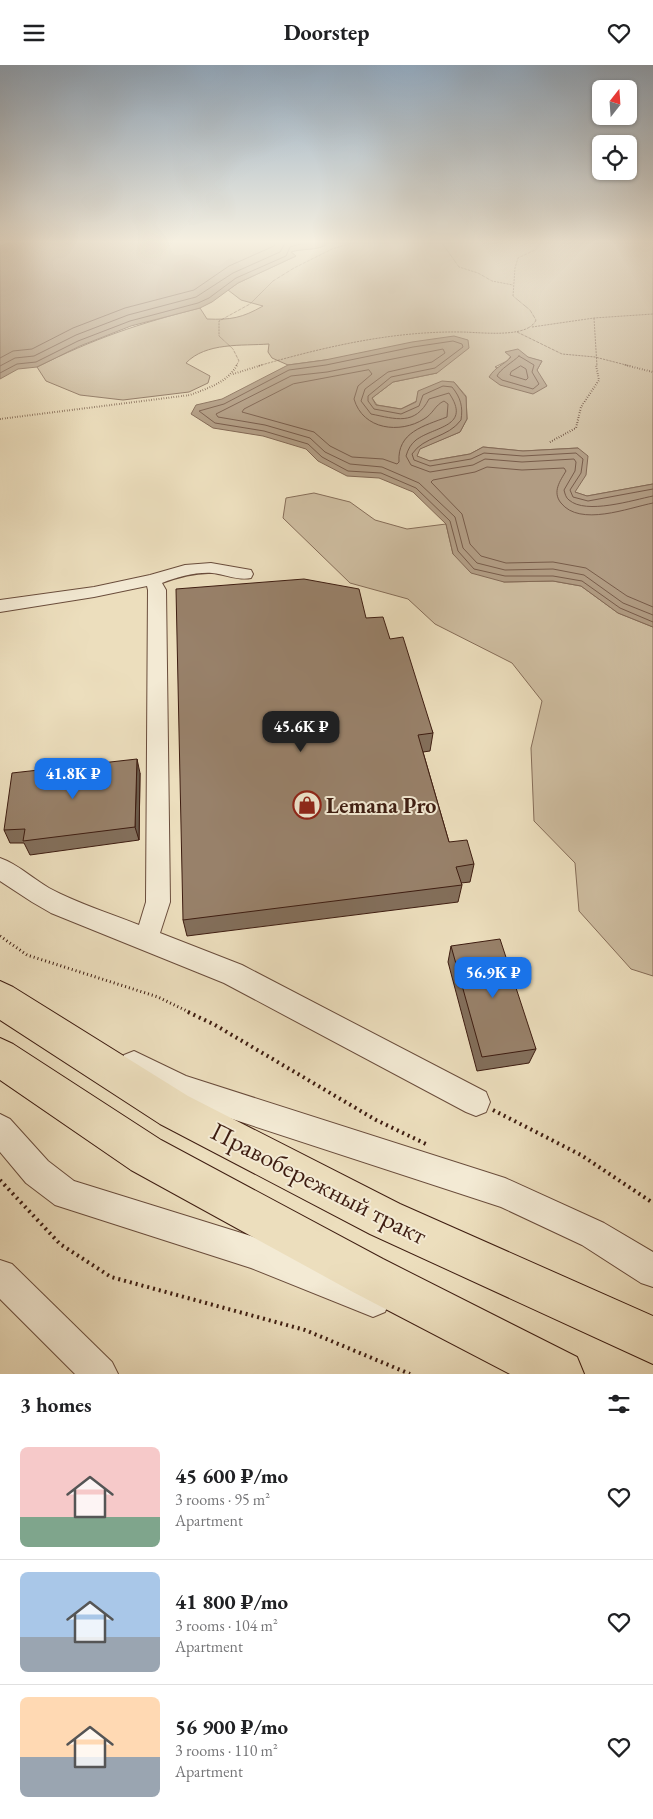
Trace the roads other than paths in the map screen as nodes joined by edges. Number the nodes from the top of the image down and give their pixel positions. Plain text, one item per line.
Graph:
1 (245, 574) dead end
2 (153, 580) junction
3 (0, 606) edge
4 (0, 868) edge
5 (145, 939) junction
6 (0, 998) edge
7 (0, 1057) edge
8 (476, 1102) road end
9 (0, 1129) edge
10 (653, 1271) edge
11 (0, 1276) edge
12 (653, 1340) edge
13 (100, 1374) edge
14 (554, 1374) edge
15 (560, 1374) edge

1 - 2 street
2 - 3 street
2 - 5 street
4 - 5 street
5 - 8 street
6 - 10 street
6 - 12 highway, Правобережный тракт
7 - 15 highway
9 - 14 street
11 - 13 street

